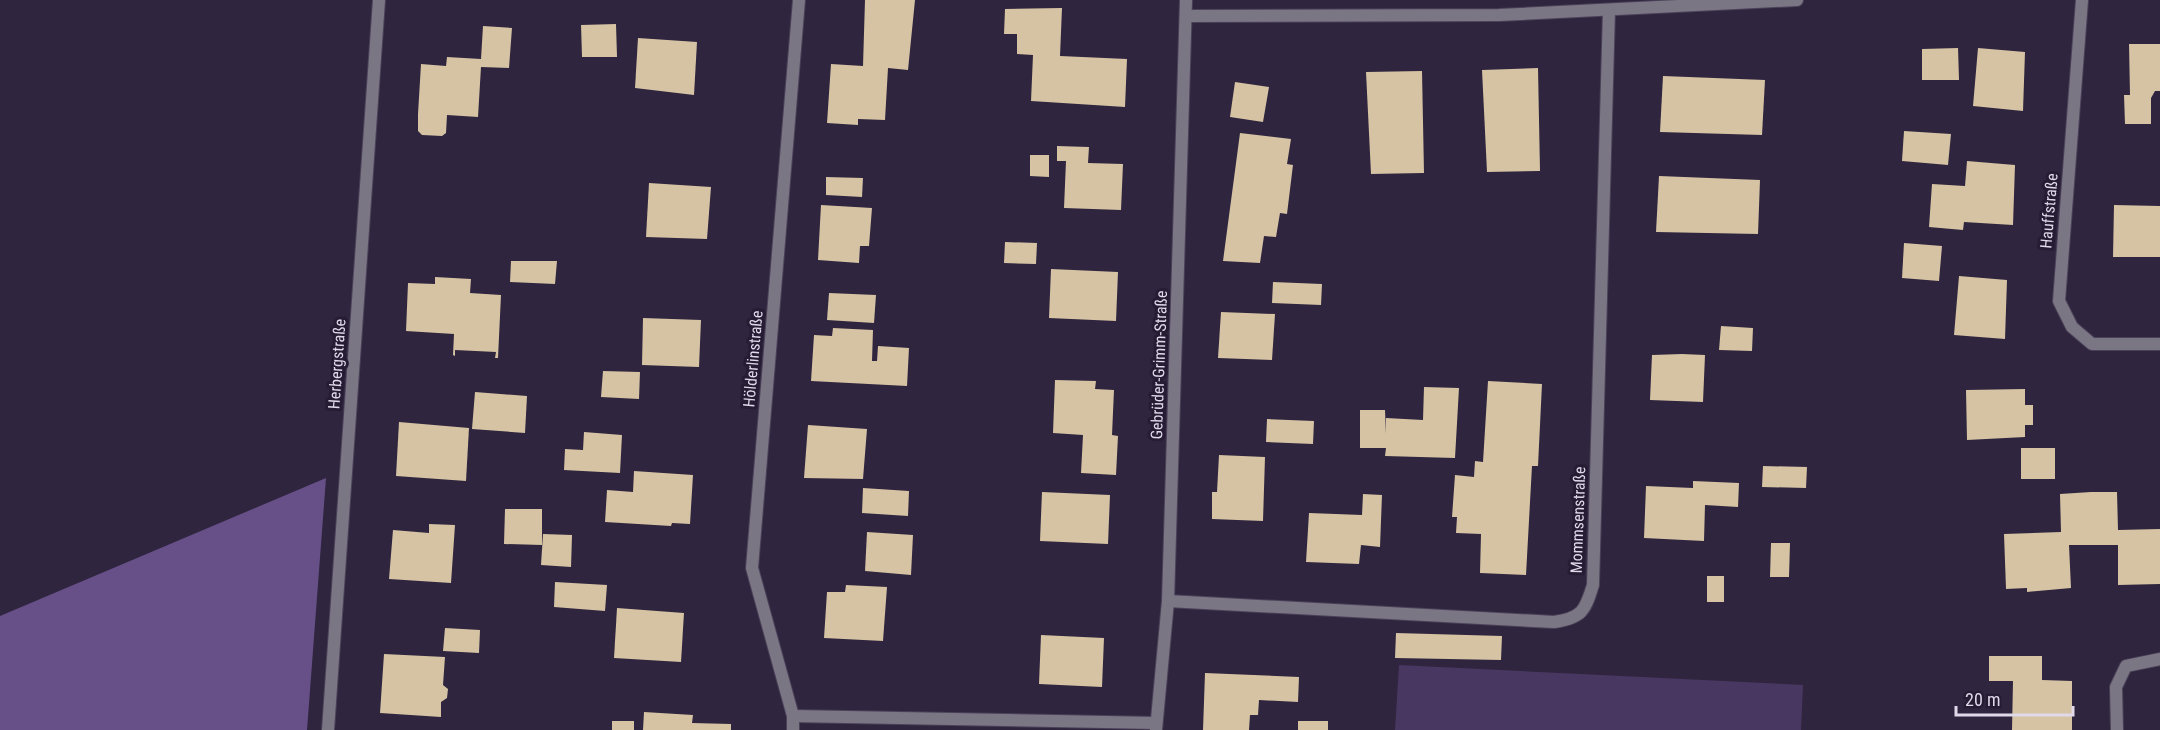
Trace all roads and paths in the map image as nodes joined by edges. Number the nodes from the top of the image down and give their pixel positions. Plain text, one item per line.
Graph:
1 (379, 0) edge
2 (799, 0) edge
3 (1186, 0) edge
4 (1797, 0) edge
5 (2082, 0) edge
6 (1609, 10) junction
7 (1186, 16) junction
8 (2160, 344) edge
9 (1168, 601) junction
10 (2160, 659) edge
11 (794, 716) junction
12 (1156, 727) edge
13 (328, 730) edge
14 (793, 730) edge
15 (2117, 730) edge

1 - 13 street, Herbergstraße
2 - 11 street, Hölderlinstraße
3 - 7 street, Gebrüder-Grimm-Straße
4 - 6 street
5 - 8 street, Hauffstraße
6 - 7 street
6 - 9 street, Mommsenstraße
7 - 9 street, Gebrüder-Grimm-Straße
9 - 12 street, Gebrüder-Grimm-Straße
10 - 15 street
11 - 12 street
11 - 14 street, Hölderlinstraße

